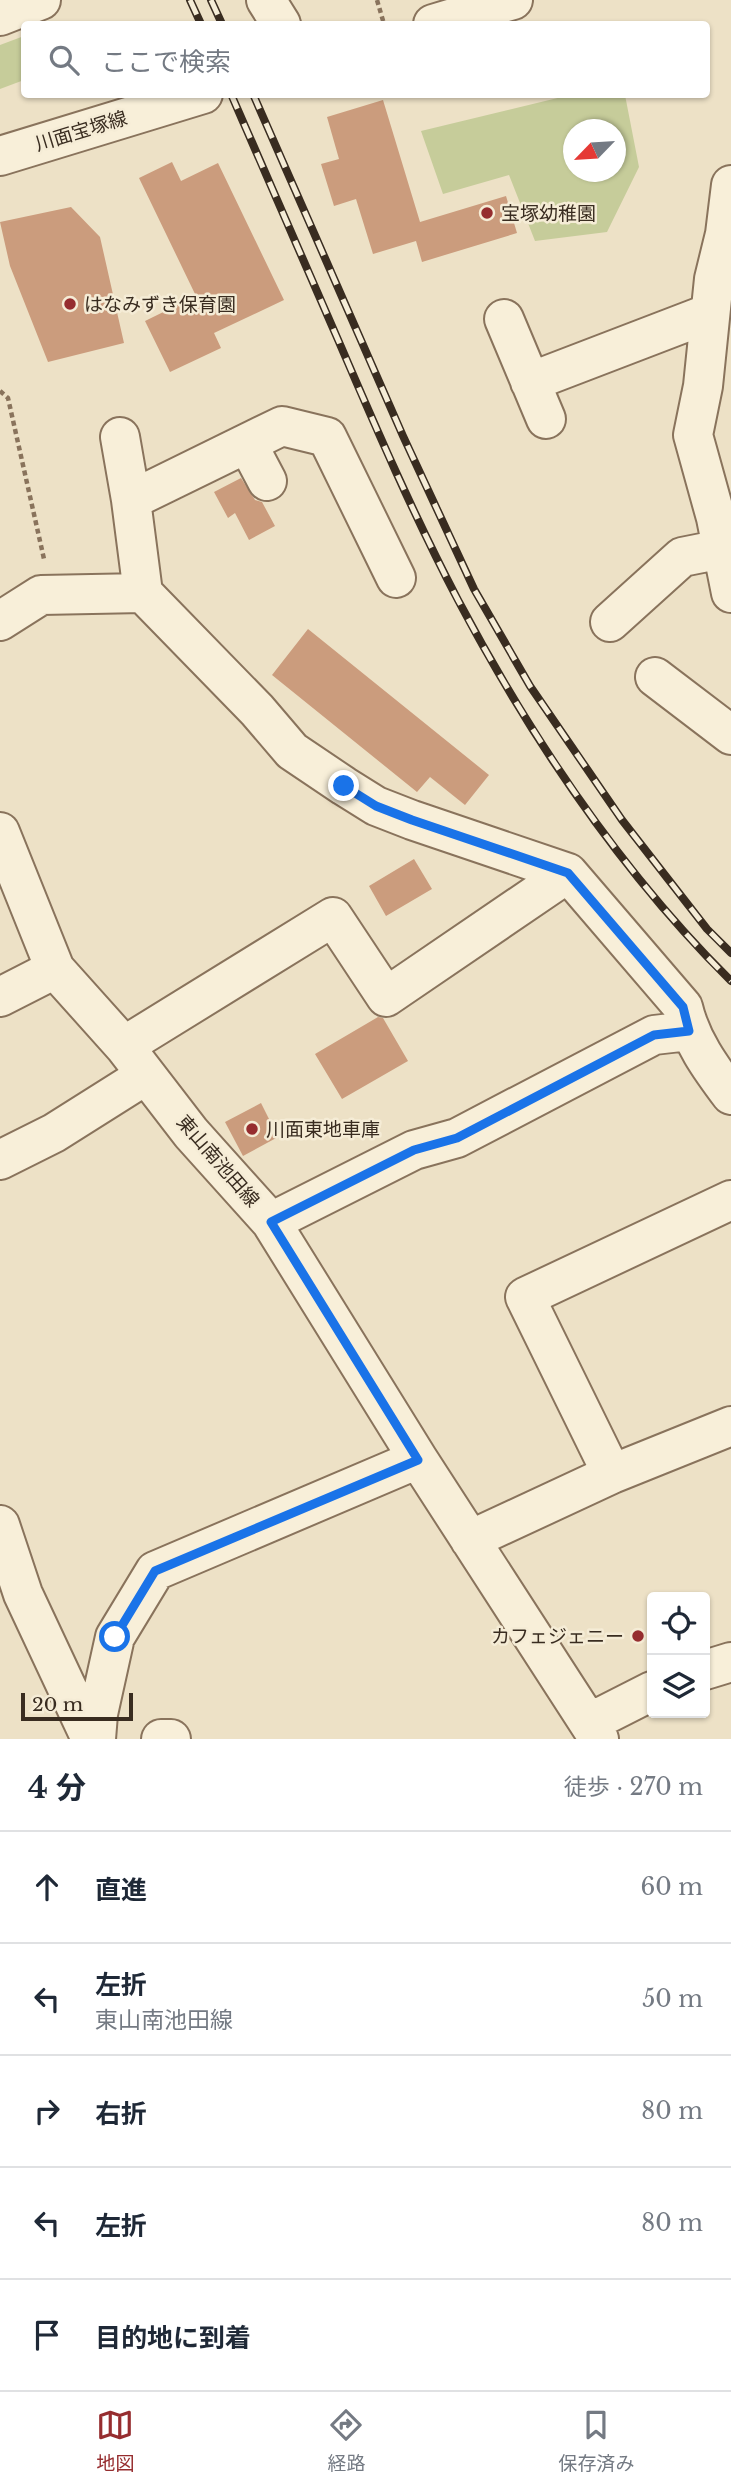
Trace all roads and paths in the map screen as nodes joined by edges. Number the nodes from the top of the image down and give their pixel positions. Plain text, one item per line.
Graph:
1 (41, 0) edge
2 (266, 0) edge
3 (377, 0) edge
4 (513, 0) edge
5 (0, 16) edge
6 (279, 21) edge
7 (383, 21) edge
8 (443, 21) edge
9 (190, 98) edge
10 (0, 156) edge
11 (731, 185) edge
12 (710, 313) junction
13 (504, 319) dead end
14 (717, 381) edge
15 (530, 382) junction
16 (0, 391) edge
17 (545, 419) dead end
18 (120, 437) dead end
19 (247, 443) junction
20 (267, 481) dead end
21 (131, 500) junction
22 (722, 549) junction
23 (396, 578) dead end
24 (143, 593) junction
25 (731, 593) edge
26 (51, 594) junction
27 (0, 621) edge
28 (610, 622) dead end
29 (655, 677) dead end
30 (731, 735) edge
31 (0, 832) edge
32 (568, 873) junction
33 (55, 969) junction
34 (0, 997) edge
35 (689, 1031) junction
36 (135, 1061) junction
37 (731, 1095) edge
38 (0, 1160) edge
39 (731, 1199) edge
40 (271, 1222) junction
41 (731, 1426) edge
42 (418, 1460) junction
43 (612, 1474) junction
44 (0, 1525) edge
45 (470, 1540) junction
46 (12, 1602) edge
47 (731, 1662) edge
48 (710, 1668) edge
49 (647, 1694) edge
50 (594, 1731) edge
51 (90, 1739) edge
52 (96, 1739) edge
53 (161, 1739) edge
54 (171, 1739) edge

1 - 5 street
2 - 6 street
3 - 7 path
4 - 8 street
9 - 10 street, 川面宝塚線
11 - 12 street
12 - 14 street
12 - 15 street
13 - 15 street
14 - 22 street
15 - 17 street
16 - 26 path
18 - 21 street
19 - 20 street
19 - 21 street
19 - 23 street
21 - 24 street
22 - 25 street
22 - 28 street
24 - 26 street
24 - 32 street
26 - 27 street
29 - 30 street
31 - 33 street, 東山南池田線
32 - 35 street
32 - 36 street
33 - 34 street
33 - 36 street, 東山南池田線
35 - 37 street
35 - 40 street
36 - 38 street
36 - 40 street, 東山南池田線
39 - 43 street
40 - 42 street, 東山南池田線
41 - 43 street
42 - 45 street, 東山南池田線
42 - 52 street
43 - 45 street
44 - 46 street
45 - 50 street, 東山南池田線
46 - 51 street
47 - 48 street
49 - 50 street
53 - 54 street

